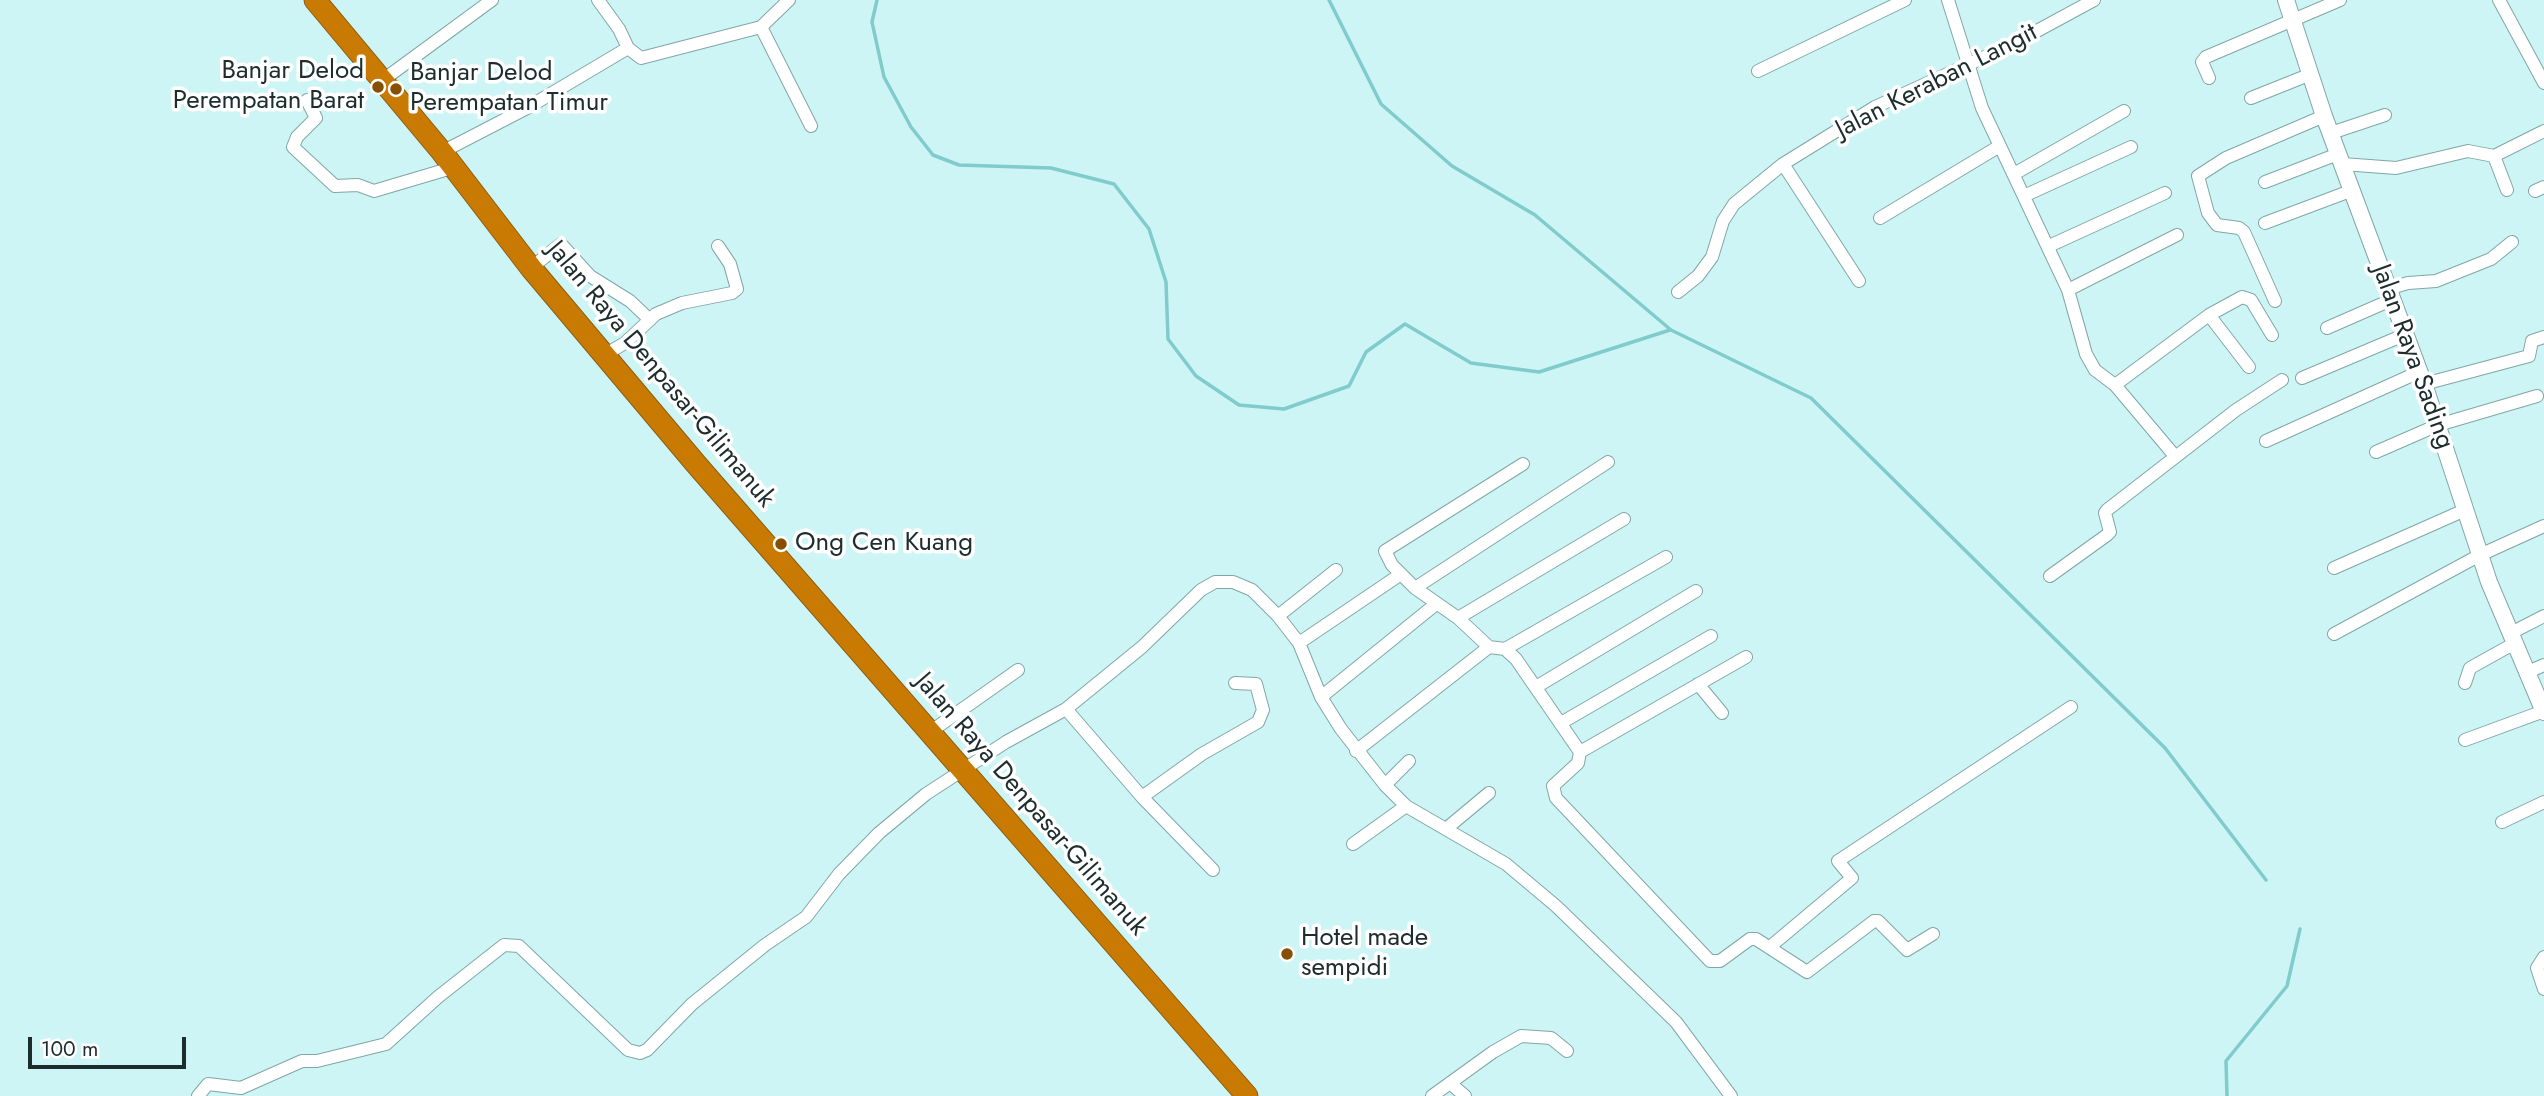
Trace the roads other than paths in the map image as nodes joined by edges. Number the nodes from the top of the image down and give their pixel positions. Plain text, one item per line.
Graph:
1 (492, 0) edge
2 (789, 0) edge
3 (1905, 0) edge
4 (1948, 0) edge
5 (2094, 0) edge
6 (2286, 0) edge
7 (2340, 0) edge
8 (2499, 0) edge
9 (604, 2) edge
10 (323, 3) edge
11 (2292, 20) junction
12 (761, 27) junction
13 (628, 48) junction
14 (1967, 62) junction
15 (1758, 71) dead end
16 (2311, 74) junction
17 (2208, 78) dead end
18 (383, 80) junction
19 (2544, 83) edge
20 (2251, 98) dead end
21 (307, 100) dead end
22 (2124, 111) dead end
23 (2385, 115) dead end
24 (2324, 116) junction
25 (811, 126) dead end
26 (2544, 131) edge
27 (2331, 133) junction
28 (1998, 147) junction
29 (2131, 147) dead end
30 (2494, 156) junction
31 (2341, 159) junction
32 (449, 160) junction
33 (1783, 164) junction
34 (2014, 174) junction
35 (2265, 182) dead end
36 (2353, 190) junction
37 (2507, 190) dead end
38 (2165, 193) dead end
39 (2026, 195) junction
40 (1880, 218) dead end
41 (2265, 223) dead end
42 (2177, 235) dead end
43 (2512, 242) dead end
44 (718, 246) dead end
45 (2049, 246) junction
46 (531, 268) junction
47 (1859, 281) dead end
48 (2068, 290) junction
49 (1678, 292) dead end
50 (2389, 295) junction
51 (2275, 301) dead end
52 (2209, 315) junction
53 (650, 320) junction
54 (2327, 328) dead end
55 (2272, 335) dead end
56 (2404, 335) junction
57 (2544, 337) edge
58 (606, 354) junction
59 (2249, 368) dead end
60 (2302, 378) dead end
61 (2421, 378) junction
62 (2282, 380) dead end
63 (2115, 385) junction
64 (2537, 396) dead end
65 (2438, 425) junction
66 (2266, 441) dead end
67 (2376, 452) dead end
68 (2174, 456) junction
69 (1608, 462) dead end
70 (1523, 464) dead end
71 (2465, 510) junction
72 (1624, 519) dead end
73 (2544, 526) edge
74 (2480, 555) junction
75 (1666, 557) dead end
76 (2334, 568) dead end
77 (1336, 569) dead end
78 (1401, 574) junction
79 (2050, 576) dead end
80 (1415, 588) junction
81 (1696, 591) dead end
82 (1436, 604) junction
83 (1279, 616) junction
84 (2544, 616) edge
85 (1458, 618) junction
86 (2334, 634) dead end
87 (1711, 636) dead end
88 (2513, 638) junction
89 (1299, 643) junction
90 (1489, 647) junction
91 (1505, 649) junction
92 (1746, 657) dead end
93 (2544, 665) edge
94 (1018, 670) dead end
95 (2528, 671) junction
96 (1236, 682) dead end
97 (2466, 683) dead end
98 (1698, 684) junction
99 (1536, 687) junction
100 (1321, 697) junction
101 (2071, 707) dead end
102 (1066, 709) junction
103 (2544, 712) edge
104 (1722, 713) dead end
105 (1561, 723) junction
106 (930, 732) junction
107 (2465, 740) dead end
108 (1356, 751) junction
109 (1579, 758) junction
110 (1409, 761) dead end
111 (964, 769) junction
112 (1385, 785) junction
113 (1489, 793) dead end
114 (1142, 797) junction
115 (2544, 802) edge
116 (1406, 806) junction
117 (2501, 822) dead end
118 (1447, 828) junction
119 (1353, 844) dead end
120 (1213, 870) dead end
121 (1933, 933) dead end
122 (1771, 946) junction
123 (2544, 957) edge
124 (2544, 989) edge
125 (1567, 1051) dead end
126 (1450, 1083) junction
127 (198, 1096) edge
128 (1248, 1096) edge
129 (1432, 1096) edge
130 (1465, 1096) edge
131 (1731, 1096) edge

1 - 18 street
2 - 12 street
3 - 15 street
4 - 14 street
5 - 14 street, Jalan Keraban Langit
6 - 11 street, Jalan Raya Sading
7 - 11 street
8 - 19 street
9 - 13 street
10 - 18 highway, Jalan Raya Denpasar-Gilimanuk
11 - 16 street, Jalan Raya Sading
11 - 17 street
12 - 13 street
12 - 25 street
13 - 32 street
14 - 28 street
14 - 33 street, Jalan Keraban Langit
16 - 20 street
16 - 24 street, Jalan Raya Sading
18 - 32 highway, Jalan Raya Denpasar-Gilimanuk
21 - 32 street
22 - 34 street
23 - 27 street
24 - 27 street, Jalan Raya Sading
24 - 51 street
26 - 30 street
27 - 31 street, Jalan Raya Sading
28 - 34 street
28 - 40 street
29 - 39 street
30 - 31 street
30 - 37 street
31 - 35 street
31 - 36 street, Jalan Raya Sading
32 - 46 highway, Jalan Raya Denpasar-Gilimanuk
33 - 47 street
33 - 49 street, Jalan Keraban Langit
34 - 39 street
36 - 41 street
36 - 50 street, Jalan Raya Sading
38 - 45 street
39 - 45 street
42 - 48 street
43 - 50 street
44 - 53 street
45 - 48 street
46 - 53 street
46 - 58 highway, Jalan Raya Denpasar-Gilimanuk
48 - 63 street
50 - 54 street
50 - 56 street, Jalan Raya Sading
52 - 55 street
52 - 59 street
52 - 63 street
53 - 58 street
56 - 60 street
56 - 61 street, Jalan Raya Sading
57 - 61 street
58 - 106 highway, Jalan Raya Denpasar-Gilimanuk
61 - 65 street, Jalan Raya Sading
61 - 66 street
62 - 68 street
63 - 68 street
64 - 65 street
65 - 67 street
65 - 71 street, Jalan Raya Sading
68 - 79 street
69 - 80 street
70 - 78 street
71 - 74 street, Jalan Raya Sading
71 - 76 street
72 - 85 street
73 - 74 street
74 - 86 street
74 - 88 street, Jalan Raya Sading
75 - 91 street
77 - 83 street
78 - 80 street
78 - 89 street
80 - 82 street
81 - 99 street
82 - 85 street
82 - 100 street
83 - 89 street
83 - 102 street
84 - 88 street
85 - 90 street
87 - 105 street
88 - 95 street, Jalan Raya Sading
88 - 97 street
89 - 100 street
90 - 91 street
90 - 108 street
91 - 99 street
92 - 98 street
93 - 95 street
94 - 106 street
95 - 103 street, Jalan Raya Sading
96 - 114 street
98 - 104 street
98 - 109 street
99 - 105 street
100 - 108 street
101 - 122 street
102 - 111 street
102 - 114 street
103 - 107 street
105 - 109 street
106 - 111 highway, Jalan Raya Denpasar-Gilimanuk
108 - 112 street
109 - 122 street
110 - 112 street
111 - 127 street
111 - 128 highway, Jalan Raya Denpasar-Gilimanuk
112 - 116 street
113 - 118 street
114 - 120 street
115 - 117 street
116 - 118 street
116 - 119 street
118 - 131 street
121 - 122 street
123 - 124 street
125 - 126 street
126 - 129 street
126 - 130 street

